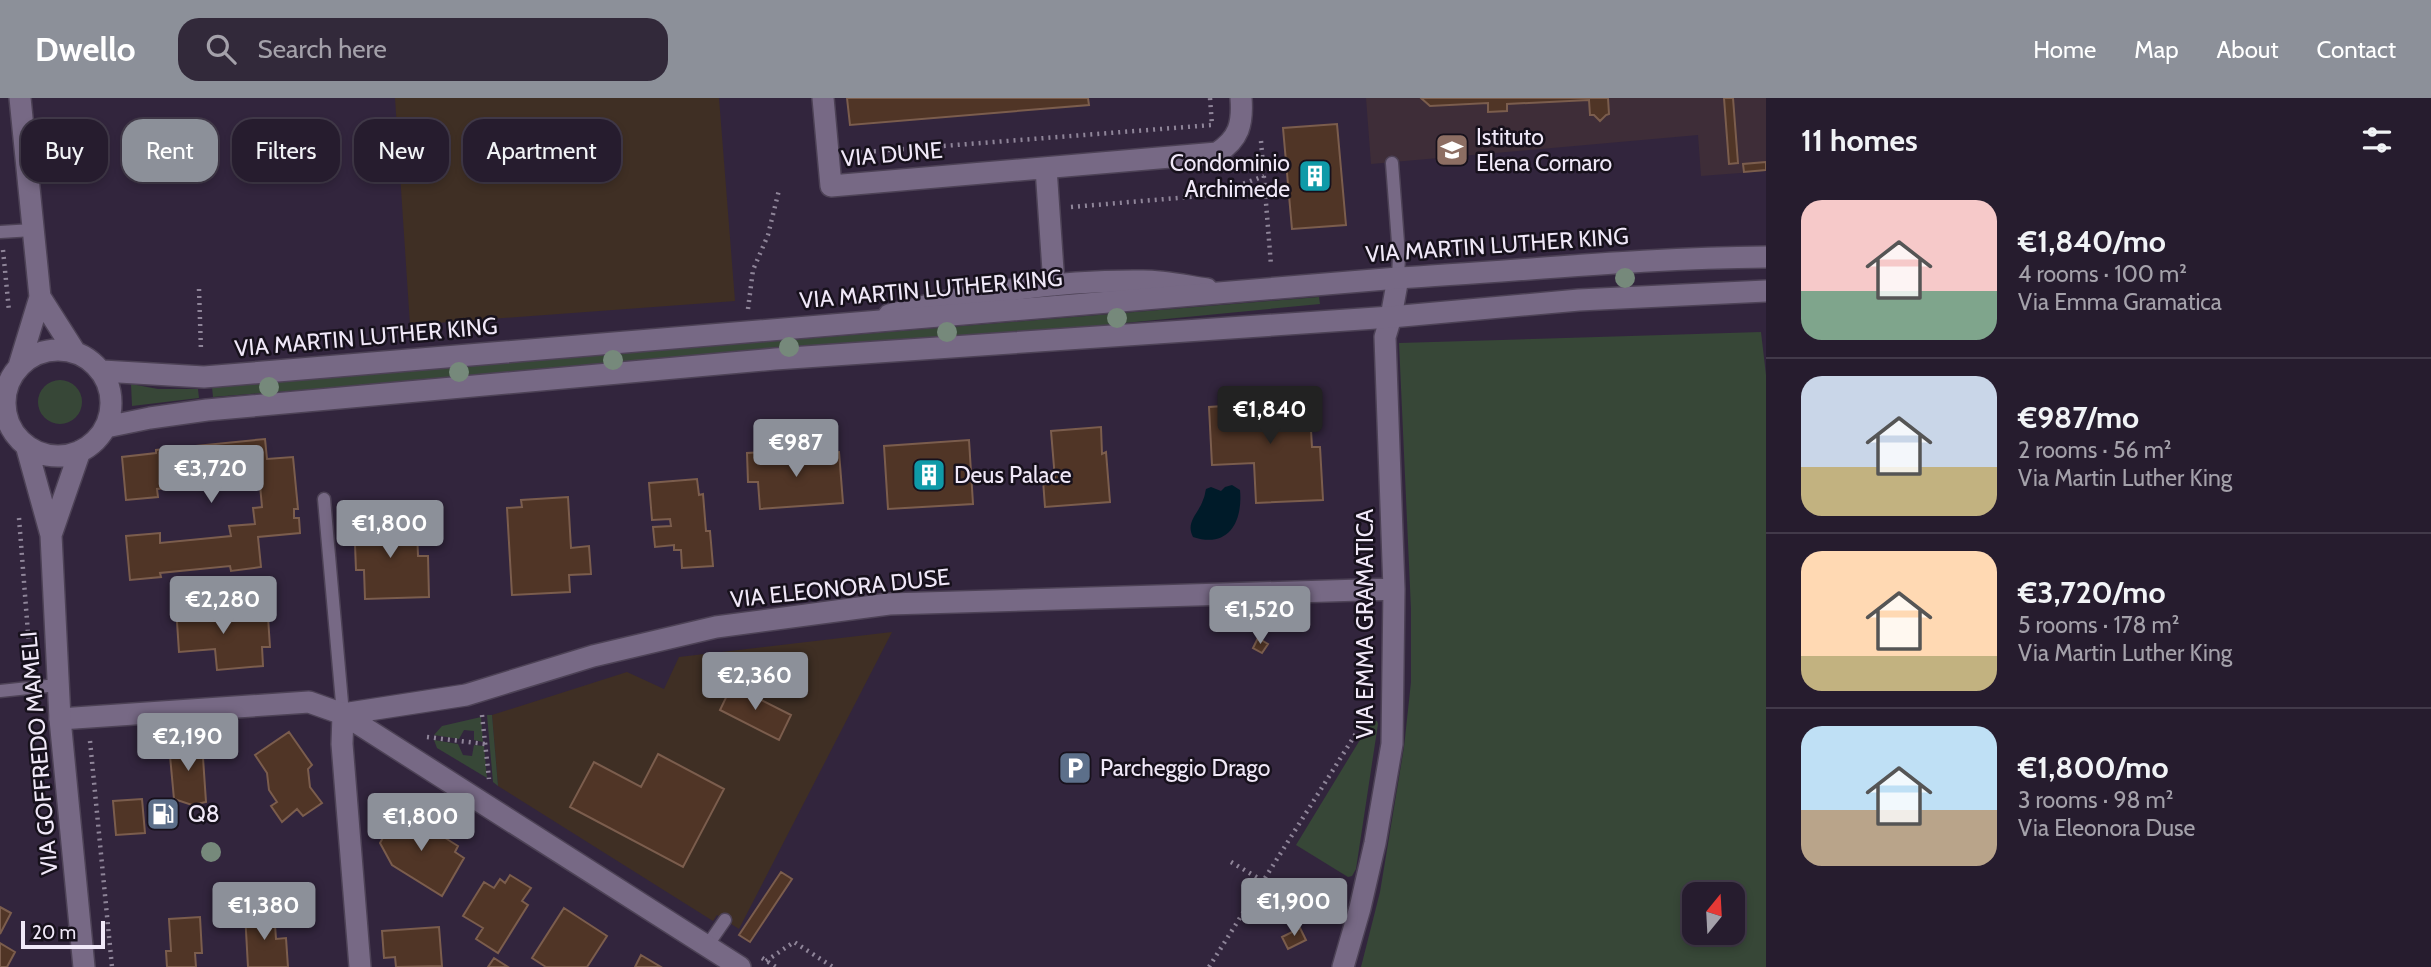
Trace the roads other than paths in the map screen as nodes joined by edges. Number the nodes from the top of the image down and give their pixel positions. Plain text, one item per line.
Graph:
1 (20, 98) edge
2 (823, 98) edge
3 (1241, 98) edge
4 (1392, 163) dead end
5 (1046, 168) junction
6 (33, 230) junction
7 (0, 232) edge
8 (1766, 257) edge
9 (1398, 278) junction
10 (1055, 285) junction
11 (1766, 291) edge
12 (1228, 292) junction
13 (40, 297) junction
14 (1391, 317) junction
15 (867, 320) junction
16 (75, 352) junction
17 (102, 371) junction
18 (10, 377) edge
19 (106, 427) junction
20 (13, 436) edge
21 (80, 451) junction
22 (324, 499) dead end
23 (51, 535) junction
24 (1395, 589) junction
25 (57, 685) junction
26 (0, 691) edge
27 (343, 714) junction
28 (60, 719) junction
29 (724, 920) dead end
30 (707, 946) junction
31 (84, 967) edge
32 (360, 967) edge
33 (740, 967) edge
34 (1343, 967) edge

1 - 6 street
2 - 5 street, VIA DUNE
3 - 5 street, VIA DUNE
4 - 9 lane
5 - 10 street
6 - 7 lane
6 - 13 street
8 - 9 street, VIA MARTIN LUTHER KING
9 - 12 street, VIA MARTIN LUTHER KING
9 - 14 street, VIA EMMA GRAMATICA
10 - 12 street
10 - 15 street
11 - 14 street
12 - 15 street, VIA MARTIN LUTHER KING
13 - 16 street
13 - 18 street
14 - 19 street
14 - 24 street, VIA EMMA GRAMATICA
15 - 17 street, VIA MARTIN LUTHER KING
16 - 17 street
16 - 18 street
17 - 19 street
18 - 20 street
19 - 21 street
20 - 21 street
20 - 23 street, VIA GOFFREDO MAMELI
21 - 23 street, VIA GOFFREDO MAMELI
22 - 27 lane
23 - 25 street, VIA GOFFREDO MAMELI
24 - 27 street, VIA ELEONORA DUSE
24 - 34 street, VIA EMMA GRAMATICA
25 - 26 lane
25 - 28 street, VIA GOFFREDO MAMELI
27 - 28 street, VIA ELEONORA DUSE
27 - 30 street, VIA ELEONORA DUSE
27 - 32 street
28 - 31 street, VIA GOFFREDO MAMELI
29 - 30 lane
30 - 33 street, VIA ELEONORA DUSE

